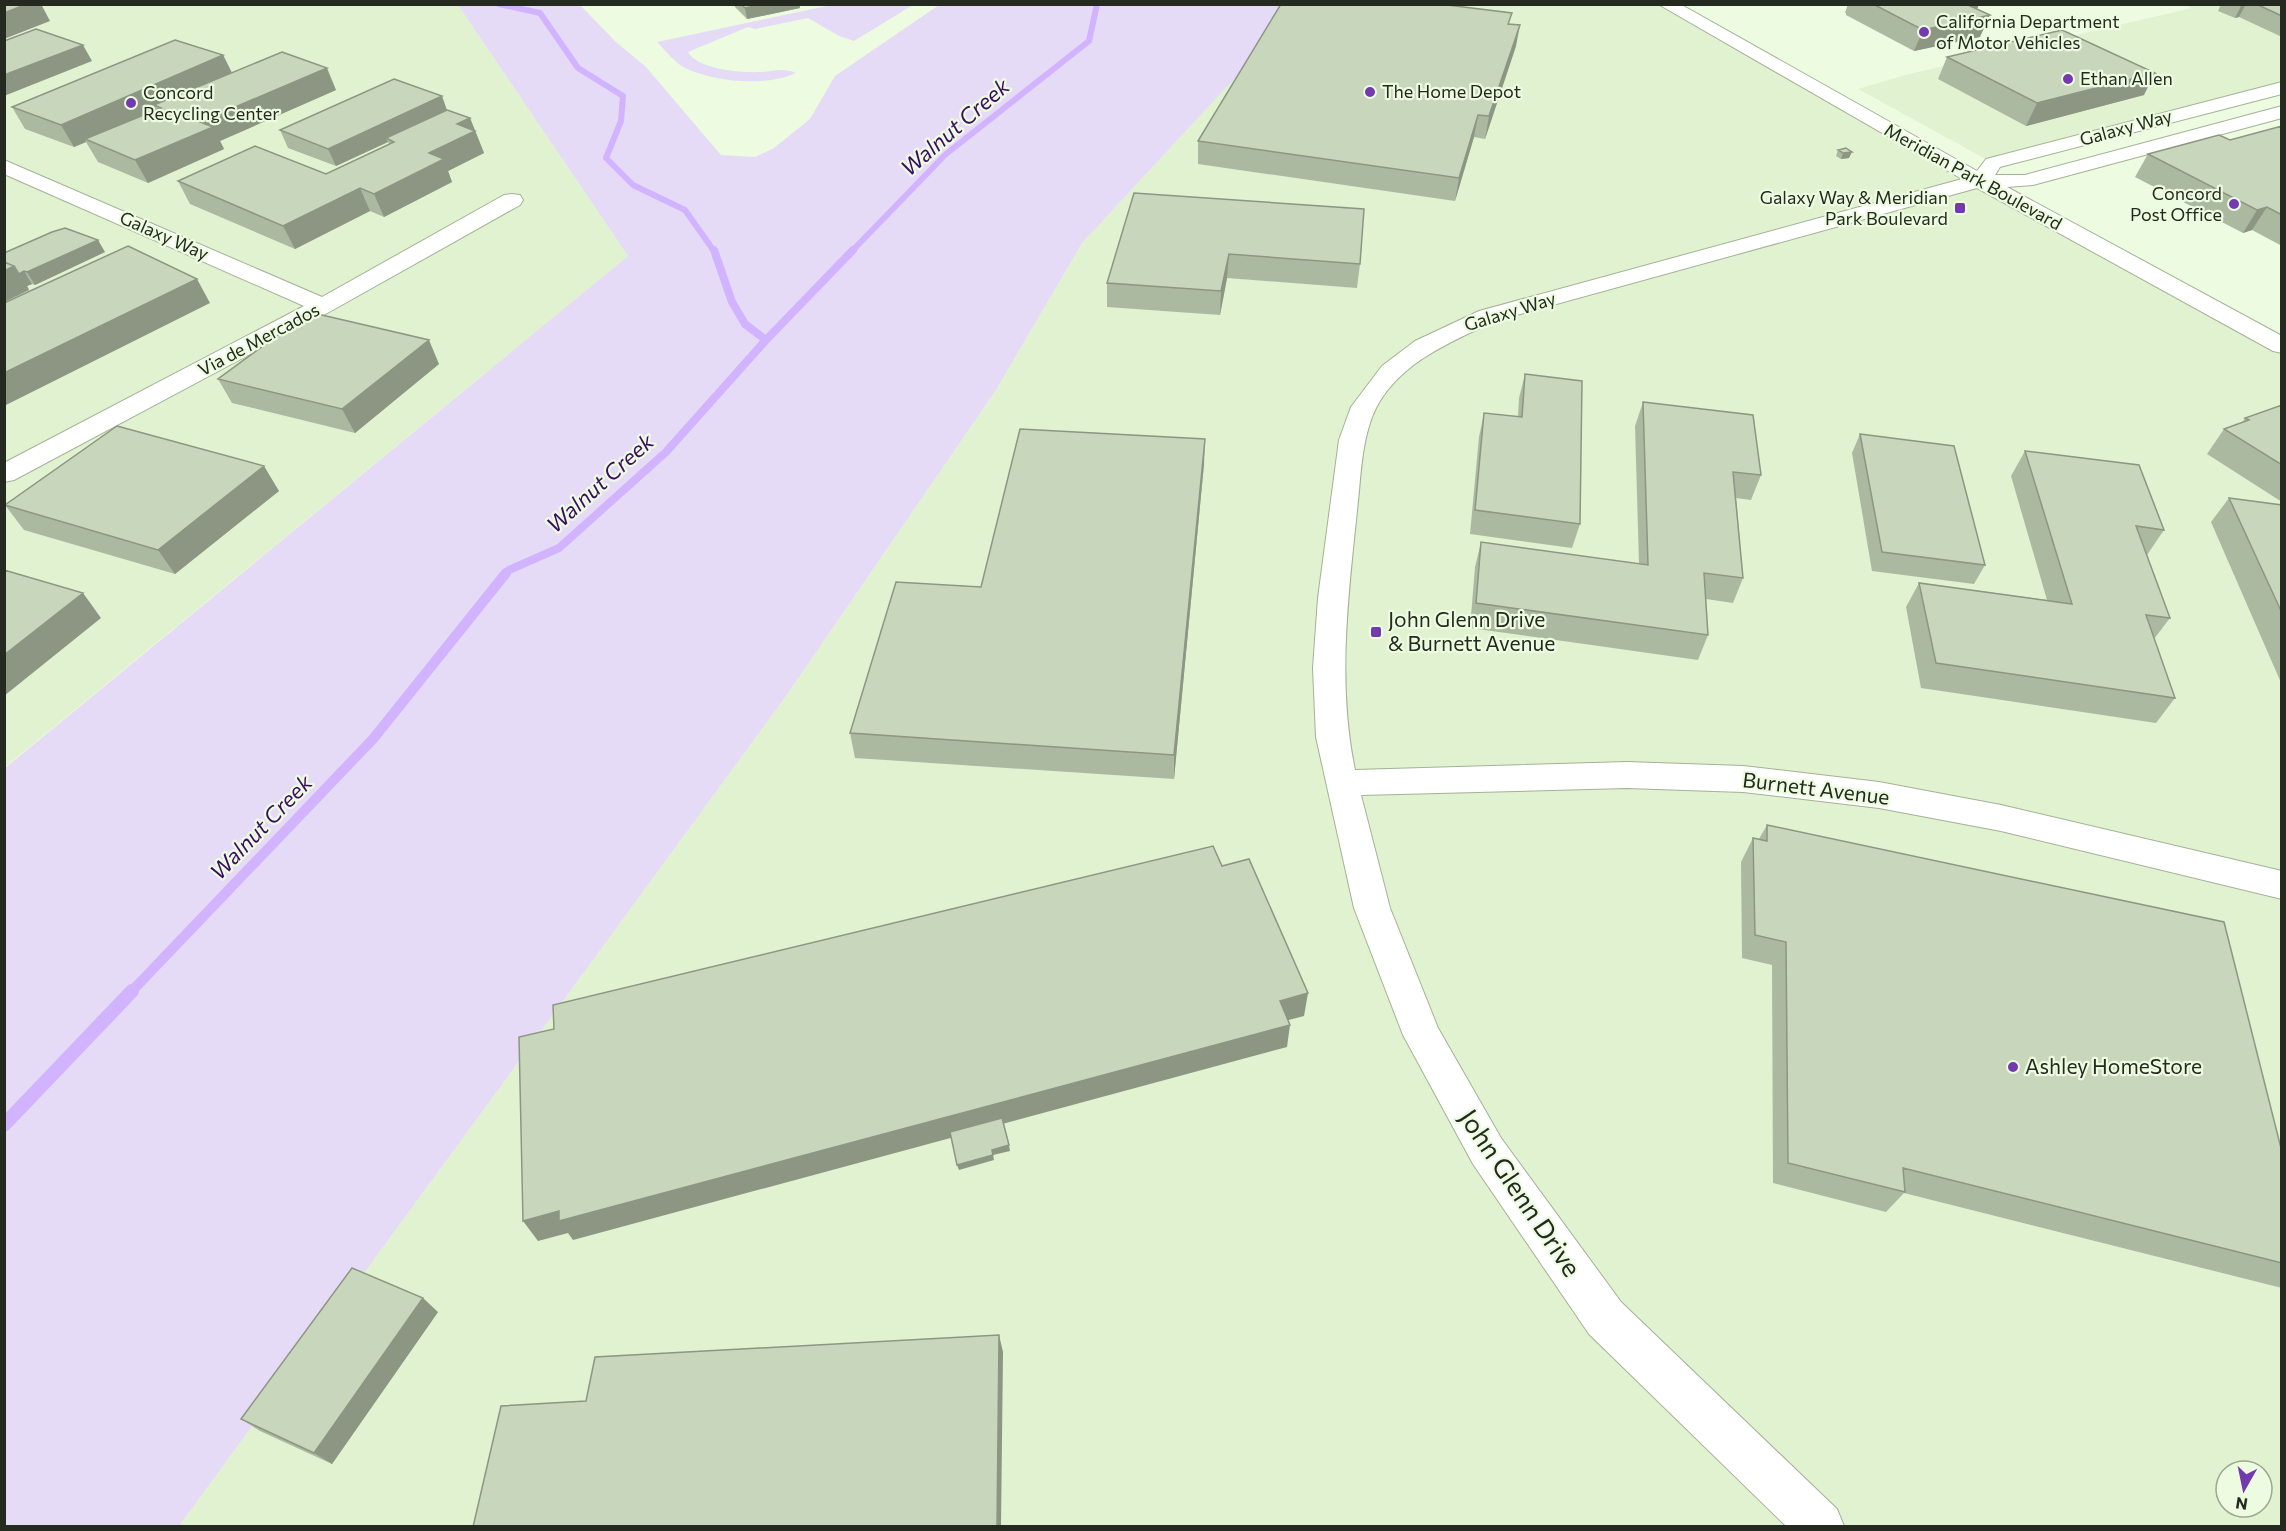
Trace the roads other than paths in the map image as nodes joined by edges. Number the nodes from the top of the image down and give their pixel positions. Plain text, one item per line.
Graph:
1 (1666, 4) edge
2 (1704, 4) edge
3 (1745, 27) dead end
4 (2282, 88) edge
5 (2282, 112) edge
6 (4, 166) edge
7 (1983, 166) junction
8 (2026, 181) junction
9 (2050, 195) dead end
10 (512, 200) dead end
11 (323, 306) junction
12 (2282, 346) edge
13 (4, 474) edge
14 (1341, 783) junction
15 (2282, 885) edge
16 (1821, 1527) edge

1 - 7 street, Meridian Park Boulevard
2 - 3 street
4 - 7 street, Galaxy Way
5 - 8 street, Galaxy Way
6 - 11 street, Galaxy Way
7 - 8 street, Meridian Park Boulevard
7 - 12 street, Meridian Park Boulevard
7 - 14 street, Galaxy Way
8 - 9 street, Meridian Park Boulevard
10 - 11 street, Via de Mercados
11 - 13 street, Via de Mercados
14 - 15 street, Burnett Avenue
14 - 16 street, John Glenn Drive

